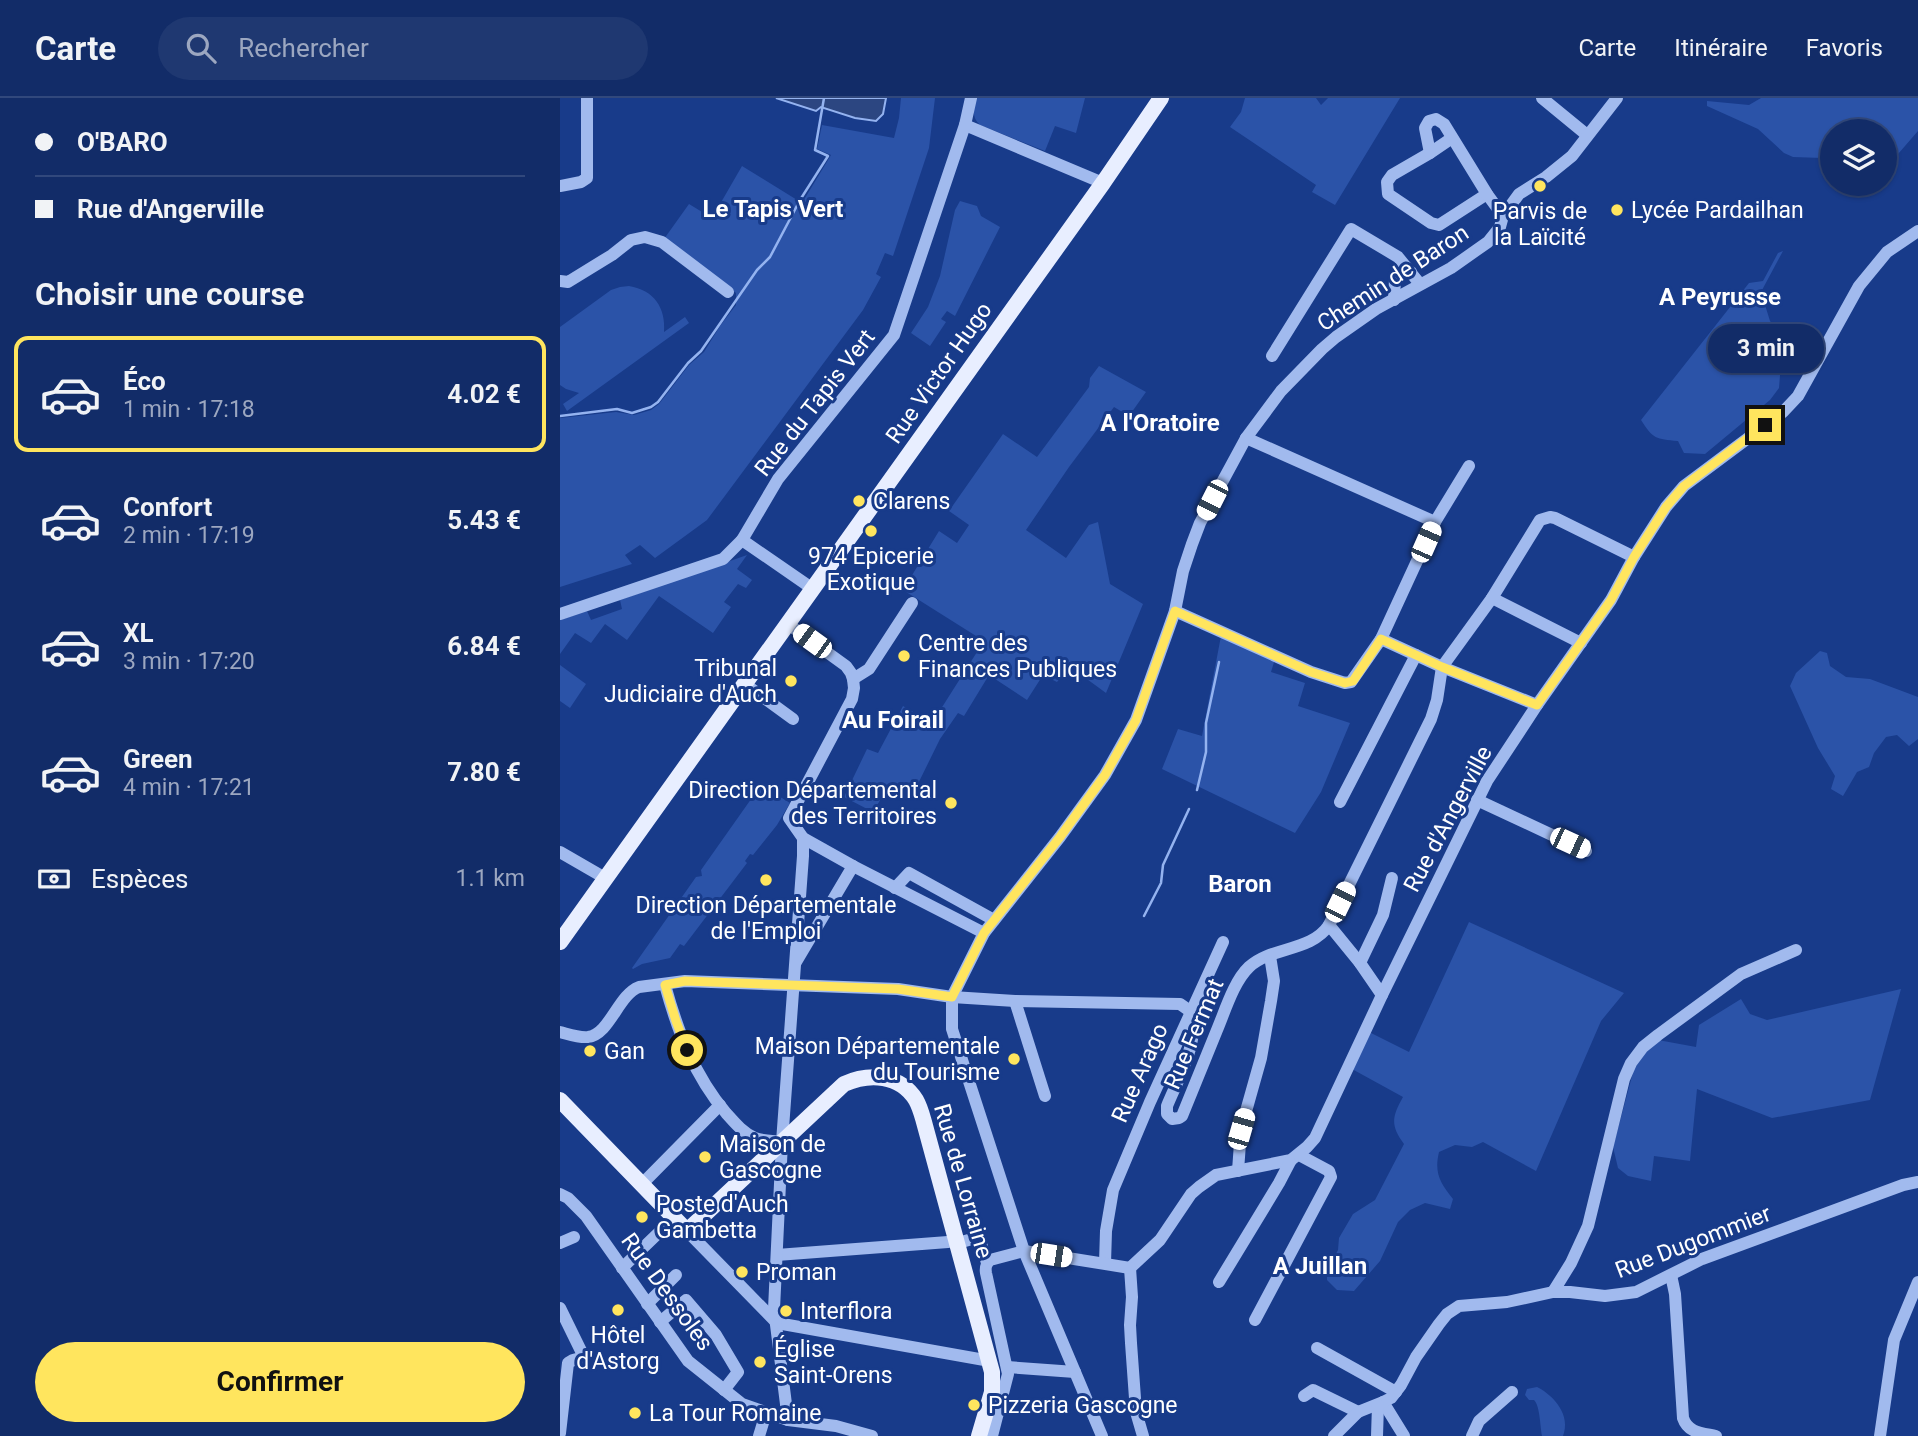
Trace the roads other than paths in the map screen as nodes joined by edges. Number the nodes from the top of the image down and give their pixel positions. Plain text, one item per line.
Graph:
1 (587, 98) edge
2 (971, 98) edge
3 (1161, 98) edge
4 (1617, 98) edge
5 (1550, 100) edge
6 (965, 125) junction
7 (1587, 135) junction
8 (1452, 138) junction
9 (1430, 153) junction
10 (1103, 183) junction
11 (560, 186) edge
12 (1487, 194) junction
13 (1503, 216) junction
14 (1918, 231) edge
15 (1411, 272) junction
16 (560, 281) edge
17 (1420, 284) junction
18 (729, 292) dead end
19 (1394, 299) junction
20 (1272, 356) dead end
21 (1246, 438) junction
22 (1469, 466) dead end
23 (1435, 522) junction
24 (742, 540) junction
25 (1634, 557) junction
26 (813, 589) junction
27 (1492, 598) junction
28 (912, 603) dead end
29 (1175, 611) junction
30 (560, 614) edge
31 (788, 624) junction
32 (1381, 639) junction
33 (1581, 643) junction
34 (1416, 655) junction
35 (1442, 667) junction
36 (748, 679) junction
37 (853, 679) junction
38 (1537, 705) junction
39 (793, 719) dead end
40 (1477, 800) junction
41 (1340, 802) dead end
42 (803, 838) junction
43 (1586, 850) dead end
44 (560, 852) edge
45 (853, 866) junction
46 (605, 878) junction
47 (1392, 878) dead end
48 (895, 888) junction
49 (996, 917) junction
50 (1329, 925) junction
51 (984, 933) junction
52 (560, 942) edge
53 (1223, 942) dead end
54 (1797, 950) dead end
55 (1270, 956) junction
56 (1360, 962) junction
57 (795, 965) junction
58 (675, 972) dead end
59 (665, 985) junction
60 (793, 985) junction
61 (1382, 995) junction
62 (952, 997) junction
63 (1015, 1002) junction
64 (1190, 1011) junction
65 (560, 1032) edge
66 (1045, 1096) dead end
67 (560, 1100) edge
68 (720, 1105) junction
69 (782, 1142) junction
70 (1295, 1157) junction
71 (1238, 1171) junction
72 (1918, 1182) edge
73 (642, 1184) junction
74 (560, 1194) edge
75 (674, 1218) junction
76 (687, 1231) junction
77 (574, 1237) dead end
78 (965, 1241) dead end
79 (948, 1242) dead end
80 (560, 1243) edge
81 (1154, 1247) junction
82 (1024, 1251) junction
83 (777, 1255) junction
84 (987, 1263) junction
85 (1105, 1263) junction
86 (622, 1268) junction
87 (1130, 1268) junction
88 (676, 1275) dead end
89 (1671, 1275) junction
90 (1219, 1282) dead end
91 (1918, 1282) edge
92 (1553, 1292) junction
93 (1132, 1297) junction
94 (647, 1304) junction
95 (560, 1308) edge
96 (1255, 1320) dead end
97 (660, 1322) junction
98 (776, 1323) junction
99 (1317, 1348) dead end
100 (688, 1361) junction
101 (990, 1361) junction
102 (1007, 1367) junction
103 (678, 1371) dead end
104 (1075, 1372) junction
105 (724, 1390) junction
106 (1396, 1392) junction
107 (1512, 1392) dead end
108 (1304, 1396) dead end
109 (1380, 1404) junction
110 (1358, 1412) junction
111 (766, 1413) junction
112 (788, 1420) junction
113 (835, 1431) edge
114 (560, 1433) edge
115 (759, 1436) edge
116 (872, 1436) edge
117 (979, 1436) edge
118 (992, 1436) edge
119 (1102, 1436) edge
120 (1143, 1436) edge
121 (1334, 1436) edge
122 (1377, 1436) edge
123 (1404, 1436) edge
124 (1472, 1436) edge
125 (1716, 1436) edge
126 (1880, 1436) edge

1 - 11 street
2 - 6 street, Rue du Tapis Vert
3 - 10 main road, Rue Victor Hugo
4 - 7 street, Chemin de Baron
5 - 7 street
6 - 10 street
6 - 24 street, Rue du Tapis Vert
7 - 13 street, Chemin de Baron
8 - 9 street
8 - 9 street
8 - 12 street
9 - 12 street
10 - 26 main road, Rue Victor Hugo
12 - 13 street
13 - 17 street, Chemin de Baron
14 - 25 street, Rue d'Angerville
15 - 17 street
15 - 19 street
15 - 20 street
16 - 18 street
17 - 19 street, Chemin de Baron
19 - 21 street, Chemin de Baron
21 - 23 street
21 - 29 street, Chemin de Baron
22 - 23 street
23 - 32 street
24 - 26 street
24 - 30 street
25 - 27 street
25 - 33 street, Rue d'Angerville
26 - 31 main road, Rue Victor Hugo
27 - 33 street
27 - 35 street
28 - 37 street
29 - 32 street
29 - 49 street, Chemin de Baron
31 - 36 main road, Rue Victor Hugo
31 - 37 street
32 - 34 street
33 - 38 street, Rue d'Angerville
34 - 35 street
34 - 41 street
35 - 38 street
35 - 50 street, Rue Fermat
36 - 39 street
36 - 46 main road, Rue Victor Hugo
37 - 42 street
38 - 40 street, Rue d'Angerville
40 - 43 street
40 - 61 street, Rue d'Angerville
42 - 45 street
42 - 57 street
44 - 46 street
45 - 48 street
45 - 57 street
46 - 52 main road, Rue Victor Hugo
47 - 56 street
48 - 49 street
48 - 51 street
49 - 51 street, Chemin de Baron
50 - 55 street, Rue Fermat
50 - 56 street
51 - 62 street, Chemin de Baron
53 - 64 street
54 - 92 street
55 - 64 street, Rue Fermat
55 - 71 street
56 - 61 street
57 - 60 street
58 - 59 street
59 - 60 street, Rue Arago
59 - 65 street, Rue Arago
59 - 68 street
60 - 62 street, Rue Arago
60 - 69 street
61 - 70 street, Rue d'Angerville
62 - 63 street, Rue Arago
62 - 82 street
63 - 64 street, Rue Arago
63 - 66 street
64 - 85 street, Rue Arago
67 - 73 main road
68 - 69 street
68 - 73 street
69 - 76 main road, Rue de Lorraine
69 - 83 street
69 - 101 main road, Rue de Lorraine
70 - 71 street
70 - 90 street, Rue d'Angerville
70 - 96 street
71 - 81 street
72 - 89 street, Rue Dugommier
73 - 75 main road
74 - 86 street, Rue Dessoles
75 - 76 main road
75 - 86 street
76 - 98 street
77 - 80 street
78 - 84 street
79 - 83 street
81 - 87 street
81 - 93 street
82 - 84 street
82 - 85 street
82 - 104 street
83 - 98 street
84 - 102 street
85 - 87 street
86 - 94 street, Rue Dessoles
87 - 93 street
88 - 94 street
89 - 92 street, Rue Dugommier
89 - 125 street
91 - 126 street
92 - 106 street, Rue Dugommier
93 - 120 street
94 - 97 street, Rue Dessoles
95 - 114 street
97 - 100 street, Rue Dessoles
97 - 105 street
98 - 101 street
98 - 112 street
99 - 106 street
100 - 103 street
100 - 105 street, Rue Dessoles
101 - 117 main road, Rue de Lorraine
102 - 104 street
102 - 118 street
104 - 119 street
105 - 111 street, Rue Dessoles
106 - 109 street, Rue Dugommier
107 - 124 street
108 - 110 street
109 - 110 street, Rue Dugommier
109 - 122 street
109 - 123 street
110 - 121 street, Rue Dugommier
111 - 112 street, Rue Dessoles
111 - 115 street
112 - 113 street, Rue Dessoles
113 - 116 street, Rue Dessoles

